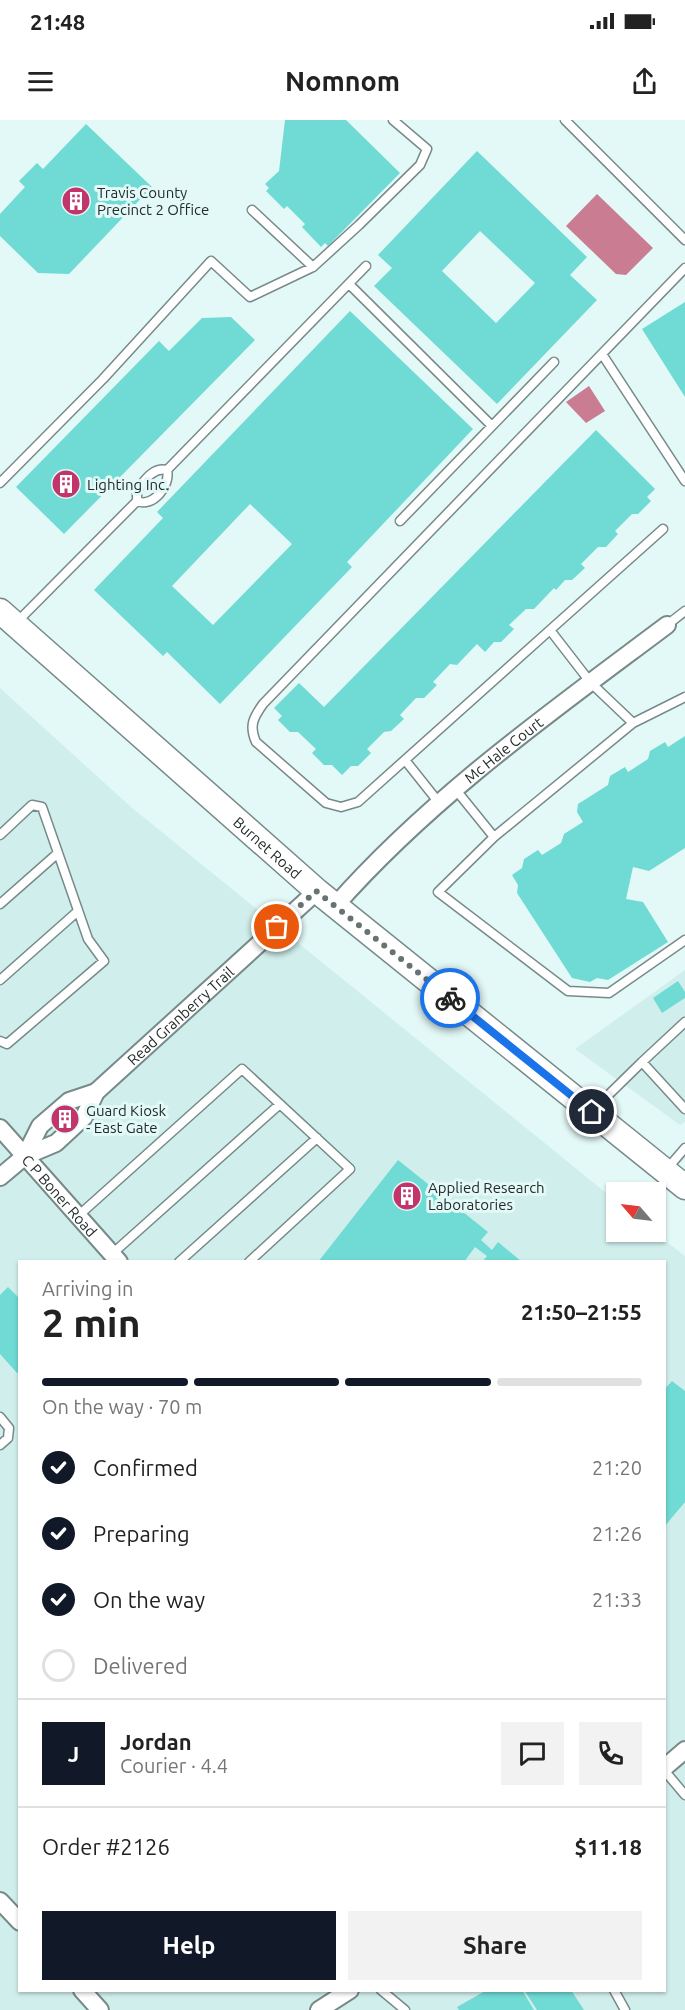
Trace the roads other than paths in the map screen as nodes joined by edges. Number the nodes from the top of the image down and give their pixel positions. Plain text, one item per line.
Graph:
1 (393, 120) edge
2 (565, 120) edge
3 (252, 210) dead end
4 (685, 240) edge
5 (366, 266) dead end
6 (313, 267) junction
7 (685, 268) edge
8 (349, 284) junction
9 (602, 354) junction
10 (554, 362) dead end
11 (491, 425) junction
12 (167, 470) junction
13 (685, 481) edge
14 (0, 483) edge
15 (137, 501) junction
16 (400, 521) dead end
17 (663, 530) dead end
18 (685, 611) edge
19 (7, 618) edge
20 (667, 625) joint
21 (550, 630) junction
22 (591, 683) junction
23 (685, 697) edge
24 (633, 723) junction
25 (405, 760) junction
26 (456, 790) junction
27 (440, 804) junction
28 (0, 835) edge
29 (494, 837) junction
30 (58, 853) junction
31 (326, 898) junction
32 (0, 904) edge
33 (78, 911) junction
34 (685, 940) edge
35 (0, 980) edge
36 (685, 1022) edge
37 (0, 1041) edge
38 (642, 1062) junction
39 (96, 1092) junction
40 (280, 1104) junction
41 (685, 1109) edge
42 (592, 1112) junction
43 (0, 1128) edge
44 (317, 1138) junction
45 (685, 1148) edge
46 (26, 1156) junction
47 (665, 1171) junction
48 (0, 1178) edge
49 (685, 1187) edge
50 (78, 1216) junction
51 (115, 1258) edge
52 (181, 1260) edge
53 (251, 1260) edge
54 (0, 1417) edge
55 (0, 1445) edge
56 (685, 1750) edge
57 (666, 1767) edge
58 (666, 1771) edge
59 (685, 1795) edge
60 (0, 1901) edge
61 (18, 1920) edge
62 (84, 1992) edge
63 (347, 1992) edge
64 (383, 1992) edge
65 (615, 1992) edge
66 (100, 2010) edge
67 (319, 2010) edge
68 (405, 2010) edge
69 (625, 2010) edge

1 - 6 lane
2 - 4 lane
3 - 6 lane
5 - 8 lane
6 - 14 lane
7 - 9 lane
8 - 11 lane
8 - 12 lane
9 - 13 lane
9 - 25 lane
10 - 11 lane
11 - 16 lane
12 - 15 lane
12 - 15 lane
15 - 19 lane
17 - 21 lane
18 - 20 lane, Mc Hale Court
19 - 31 main road, Burnet Road
20 - 22 street, Mc Hale Court
21 - 22 lane
21 - 25 lane
22 - 24 lane
22 - 26 street, Mc Hale Court
23 - 24 lane
24 - 29 lane
25 - 27 lane
26 - 27 street, Mc Hale Court
26 - 29 lane
27 - 31 street, Mc Hale Court
28 - 30 lane
29 - 34 lane
30 - 32 lane
30 - 33 lane
31 - 39 street, Read Granberry Trail
31 - 42 main road, Burnet Road
33 - 35 lane
33 - 37 lane
36 - 38 lane
38 - 41 lane
38 - 42 lane
39 - 46 street, Read Granberry Trail
39 - 46 street, Read Granberry Trail
40 - 44 lane
40 - 50 lane
40 - 51 lane
42 - 47 main road, Burnet Road
43 - 46 street, C P Boner Road
44 - 52 lane
44 - 53 lane
45 - 47 lane
46 - 48 street, Read Granberry Trail
46 - 50 street, C P Boner Road
47 - 49 main road, Burnet Road
50 - 51 street, C P Boner Road
54 - 55 lane
56 - 57 street
58 - 59 lane
60 - 61 street
62 - 66 street
63 - 67 street
64 - 68 lane
65 - 69 lane

